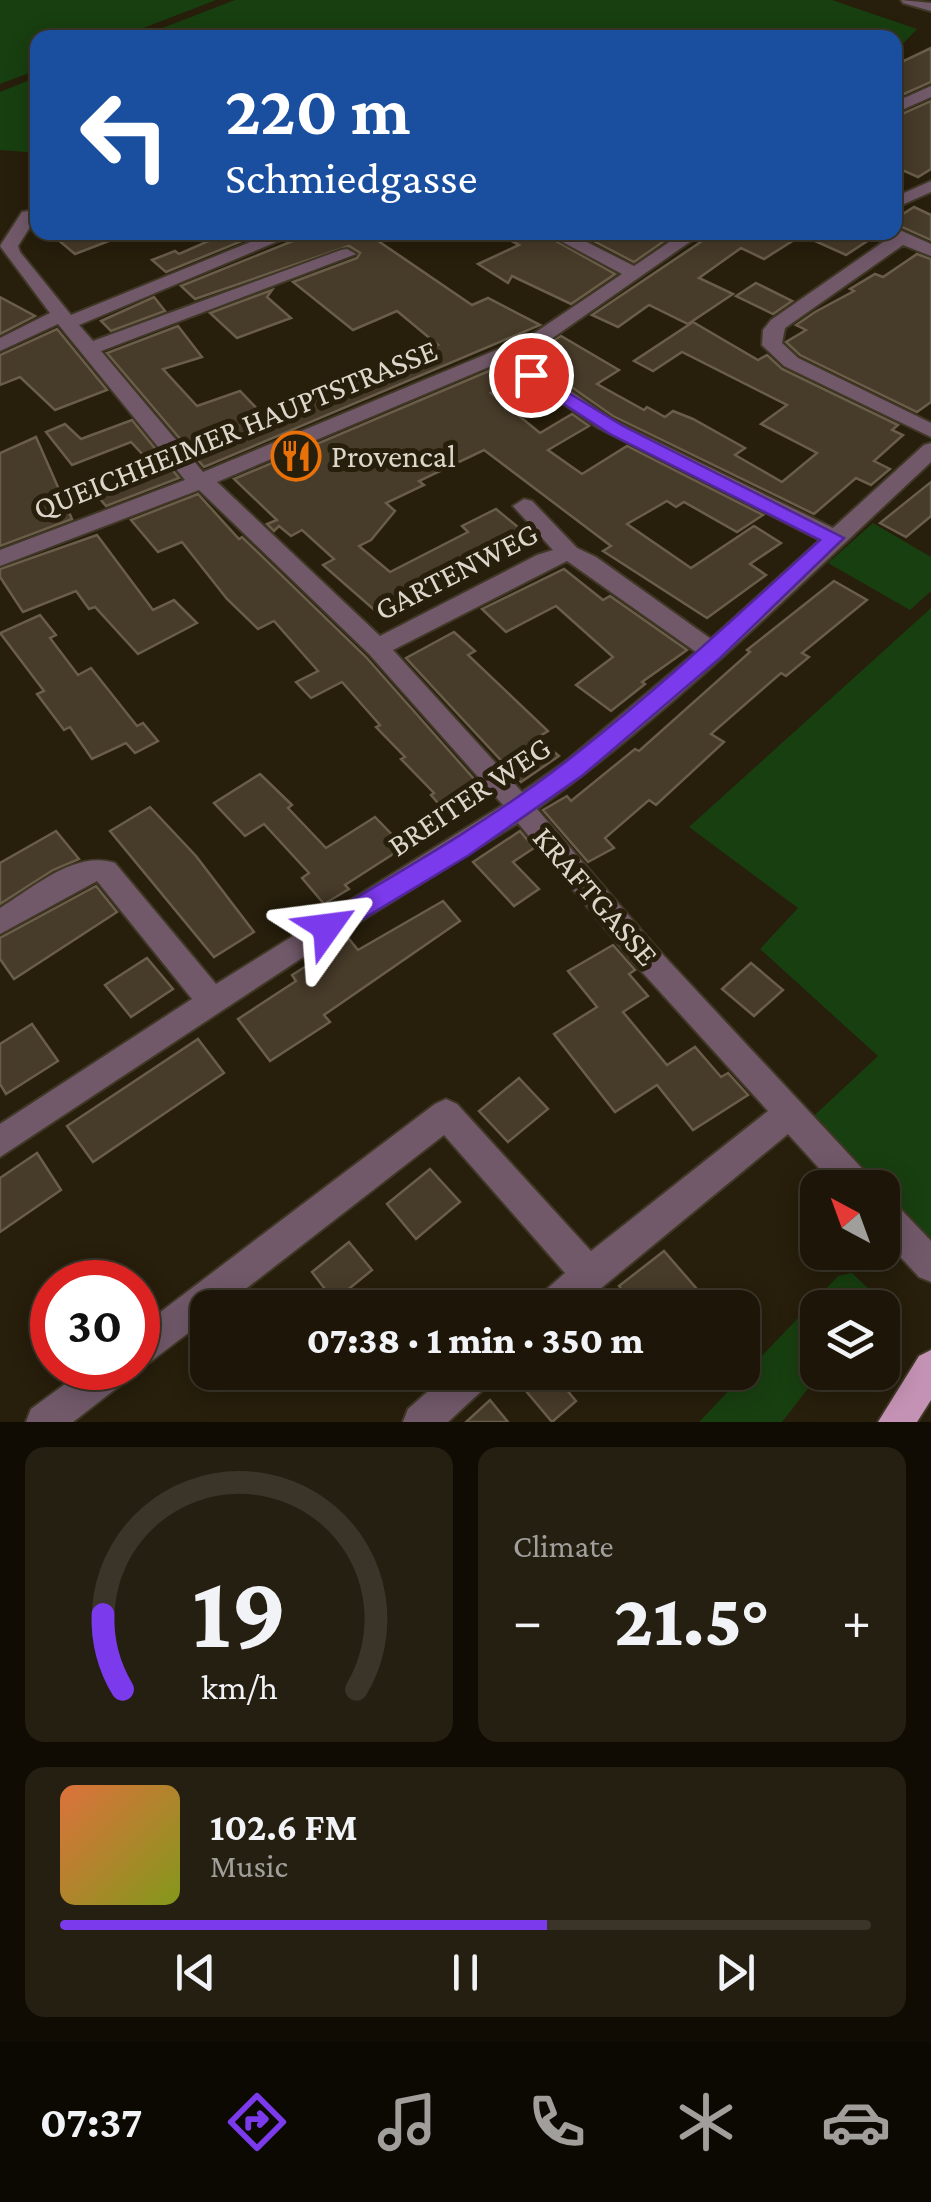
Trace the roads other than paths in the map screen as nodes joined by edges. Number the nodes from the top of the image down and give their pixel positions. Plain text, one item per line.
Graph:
1 (908, 0) edge
2 (931, 7) edge
3 (931, 90) edge
4 (902, 104) edge
5 (931, 186) edge
6 (902, 200) edge
7 (28, 216) dead end
8 (902, 238) edge
9 (271, 240) edge
10 (568, 240) edge
11 (685, 240) edge
12 (888, 240) edge
13 (931, 251) edge
14 (347, 254) dead end
15 (637, 274) junction
16 (64, 319) junction
17 (0, 346) edge
18 (88, 349) junction
19 (505, 354) junction
20 (931, 431) edge
21 (931, 450) edge
22 (202, 481) junction
23 (524, 506) dead end
24 (834, 538) junction
25 (569, 553) junction
26 (0, 558) edge
27 (377, 648) junction
28 (712, 652) junction
29 (518, 805) junction
30 (0, 922) edge
31 (212, 1000) junction
32 (790, 1112) junction
33 (0, 1142) edge
34 (843, 1170) edge
35 (900, 1232) edge
36 (931, 1265) edge
37 (590, 1274) junction
38 (572, 1290) edge
39 (160, 1333) edge
40 (931, 1368) edge
41 (86, 1390) edge
42 (457, 1390) edge
43 (44, 1422) edge
44 (421, 1422) edge
45 (896, 1422) edge

1 - 2 street
3 - 4 street
5 - 6 street
7 - 16 street, KRAFTGASSE
8 - 13 street
9 - 16 street
10 - 15 street
11 - 15 street, QUEICHHEIMER HAUPTSTRASSE
12 - 20 street
14 - 18 street
15 - 19 street, QUEICHHEIMER HAUPTSTRASSE
16 - 17 street
16 - 18 street, KRAFTGASSE
18 - 22 street, KRAFTGASSE
19 - 22 street, QUEICHHEIMER HAUPTSTRASSE
19 - 24 street
21 - 24 street, BREITER WEG
22 - 26 street, QUEICHHEIMER HAUPTSTRASSE
22 - 27 street, KRAFTGASSE
23 - 25 street
24 - 28 street, BREITER WEG
25 - 27 street, GARTENWEG
25 - 28 street, GARTENWEG
27 - 29 street, KRAFTGASSE
28 - 29 street, BREITER WEG
29 - 31 street, BREITER WEG
29 - 32 street, KRAFTGASSE
30 - 31 street
31 - 33 street, BREITER WEG
32 - 34 street, KRAFTGASSE
32 - 37 street
35 - 36 street
37 - 38 street
37 - 39 street
40 - 45 main road
41 - 43 street
42 - 44 street

